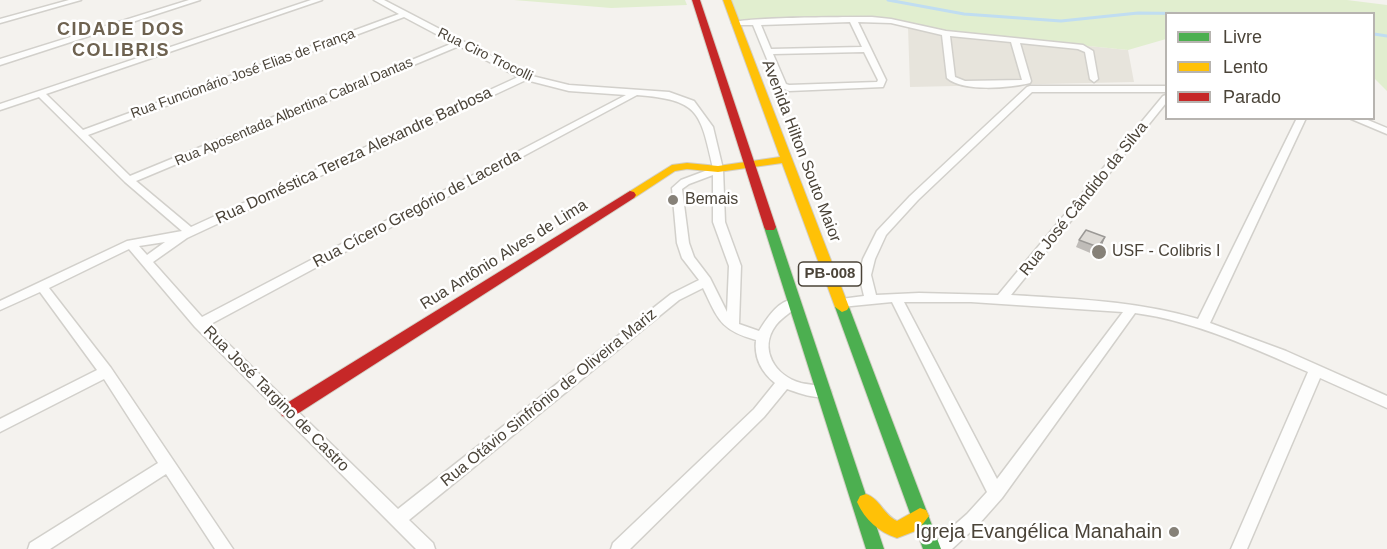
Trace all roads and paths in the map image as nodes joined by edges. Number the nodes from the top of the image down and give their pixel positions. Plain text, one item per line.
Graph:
1 (77, 0) edge
2 (196, 0) edge
3 (318, 0) edge
4 (378, 0) edge
5 (696, 0) edge
6 (726, 0) edge
7 (405, 14) junction
8 (853, 20) junction
9 (0, 21) edge
10 (736, 22) junction
11 (756, 22) junction
12 (946, 33) junction
13 (1015, 41) junction
14 (459, 43) junction
15 (867, 49) junction
16 (769, 52) junction
17 (0, 62) edge
18 (525, 77) junction
19 (1094, 79) dead end
20 (1165, 89) edge
21 (41, 94) junction
22 (635, 94) junction
23 (1165, 100) edge
24 (1, 106) edge
25 (1301, 120) edge
26 (1358, 120) edge
27 (1387, 131) edge
28 (81, 134) junction
29 (787, 159) junction
30 (748, 163) junction
31 (718, 170) junction
32 (129, 180) junction
33 (187, 234) junction
34 (131, 244) junction
35 (145, 262) junction
36 (706, 281) junction
37 (41, 285) junction
38 (871, 298) junction
39 (896, 298) junction
40 (1001, 299) junction
41 (794, 303) junction
42 (841, 303) junction
43 (0, 306) edge
44 (1132, 308) junction
45 (200, 324) junction
46 (1202, 325) junction
47 (733, 326) junction
48 (763, 337) junction
49 (1316, 370) junction
50 (106, 372) junction
51 (784, 382) junction
52 (824, 392) junction
53 (1387, 402) edge
54 (288, 411) junction
55 (0, 426) edge
56 (169, 464) junction
57 (855, 485) junction
58 (996, 493) junction
59 (920, 516) junction
60 (397, 520) junction
61 (36, 549) edge
62 (225, 549) edge
63 (427, 549) edge
64 (619, 549) edge
65 (875, 549) edge
66 (932, 549) edge
67 (940, 549) edge
68 (1239, 549) edge

1 - 9 street
2 - 17 street
3 - 21 street
4 - 7 street, Rua Ciro Trocolli
5 - 30 main road, PB-008
6 - 10 main road, Avenida Hilton Souto Maior / PB-008
7 - 14 street, Rua Ciro Trocolli
7 - 28 street, Rua Funcionário José Elias de França
8 - 11 street
8 - 12 street
8 - 15 street, Avenida Hilton Souto Maior
10 - 11 street
10 - 29 main road, Avenida Hilton Souto Maior / PB-008
11 - 16 street, Avenida Hilton Souto Maior
12 - 13 street
12 - 13 street
13 - 19 street
14 - 18 street, Rua Ciro Trocolli
14 - 32 street, Rua Aposentada Albertina Cabral Dantas
15 - 16 street
15 - 16 street, Avenida Hilton Souto Maior
18 - 22 street, Rua Ciro Trocolli
18 - 33 street, Rua Doméstica Tereza Alexandre Barbosa
20 - 38 street
21 - 24 street
21 - 28 street
22 - 31 street, Rua Ciro Trocolli
22 - 45 street, Rua Cícero Gregório de Lacerda
23 - 40 street, Rua José Cândido da Silva
25 - 46 street
26 - 27 street
28 - 32 street
29 - 30 main road, Rua Antônio Alves de Lima
29 - 42 main road, Avenida Hilton Souto Maior / PB-008
30 - 31 main road, Rua Antônio Alves de Lima
30 - 41 main road, PB-008
31 - 36 street
31 - 47 street, Rua Ciro Trocolli
31 - 54 main road, Rua Antônio Alves de Lima
32 - 33 street
33 - 34 street, Rua Doméstica Tereza Alexandre Barbosa
33 - 35 street, Rua Doméstica Tereza Alexandre Barbosa
34 - 35 street, Rua José Targino de Castro
34 - 37 street, Rua Doméstica Tereza Alexandre Barbosa
35 - 45 street, Rua José Targino de Castro
36 - 47 street
36 - 60 street, Rua Otávio Sinfrônio de Oliveira Mariz
37 - 43 street, Rua Doméstica Tereza Alexandre Barbosa
37 - 50 street
38 - 39 street
38 - 42 street
39 - 40 street
39 - 58 street
40 - 44 street
41 - 48 street
41 - 52 main road, PB-008
42 - 59 main road, Avenida Hilton Souto Maior / PB-008
44 - 46 street
44 - 58 street
45 - 54 street, Rua José Targino de Castro
46 - 49 street
47 - 48 street
48 - 51 street
49 - 53 street
49 - 68 street
50 - 55 street
50 - 56 street
51 - 52 street
51 - 64 street
52 - 57 main road, PB-008
54 - 60 street, Rua José Targino de Castro
56 - 61 street
56 - 62 street
57 - 59 main road
57 - 65 main road, PB-008
58 - 67 street
59 - 66 main road, Avenida Hilton Souto Maior / PB-008
60 - 63 street, Rua José Targino de Castro

